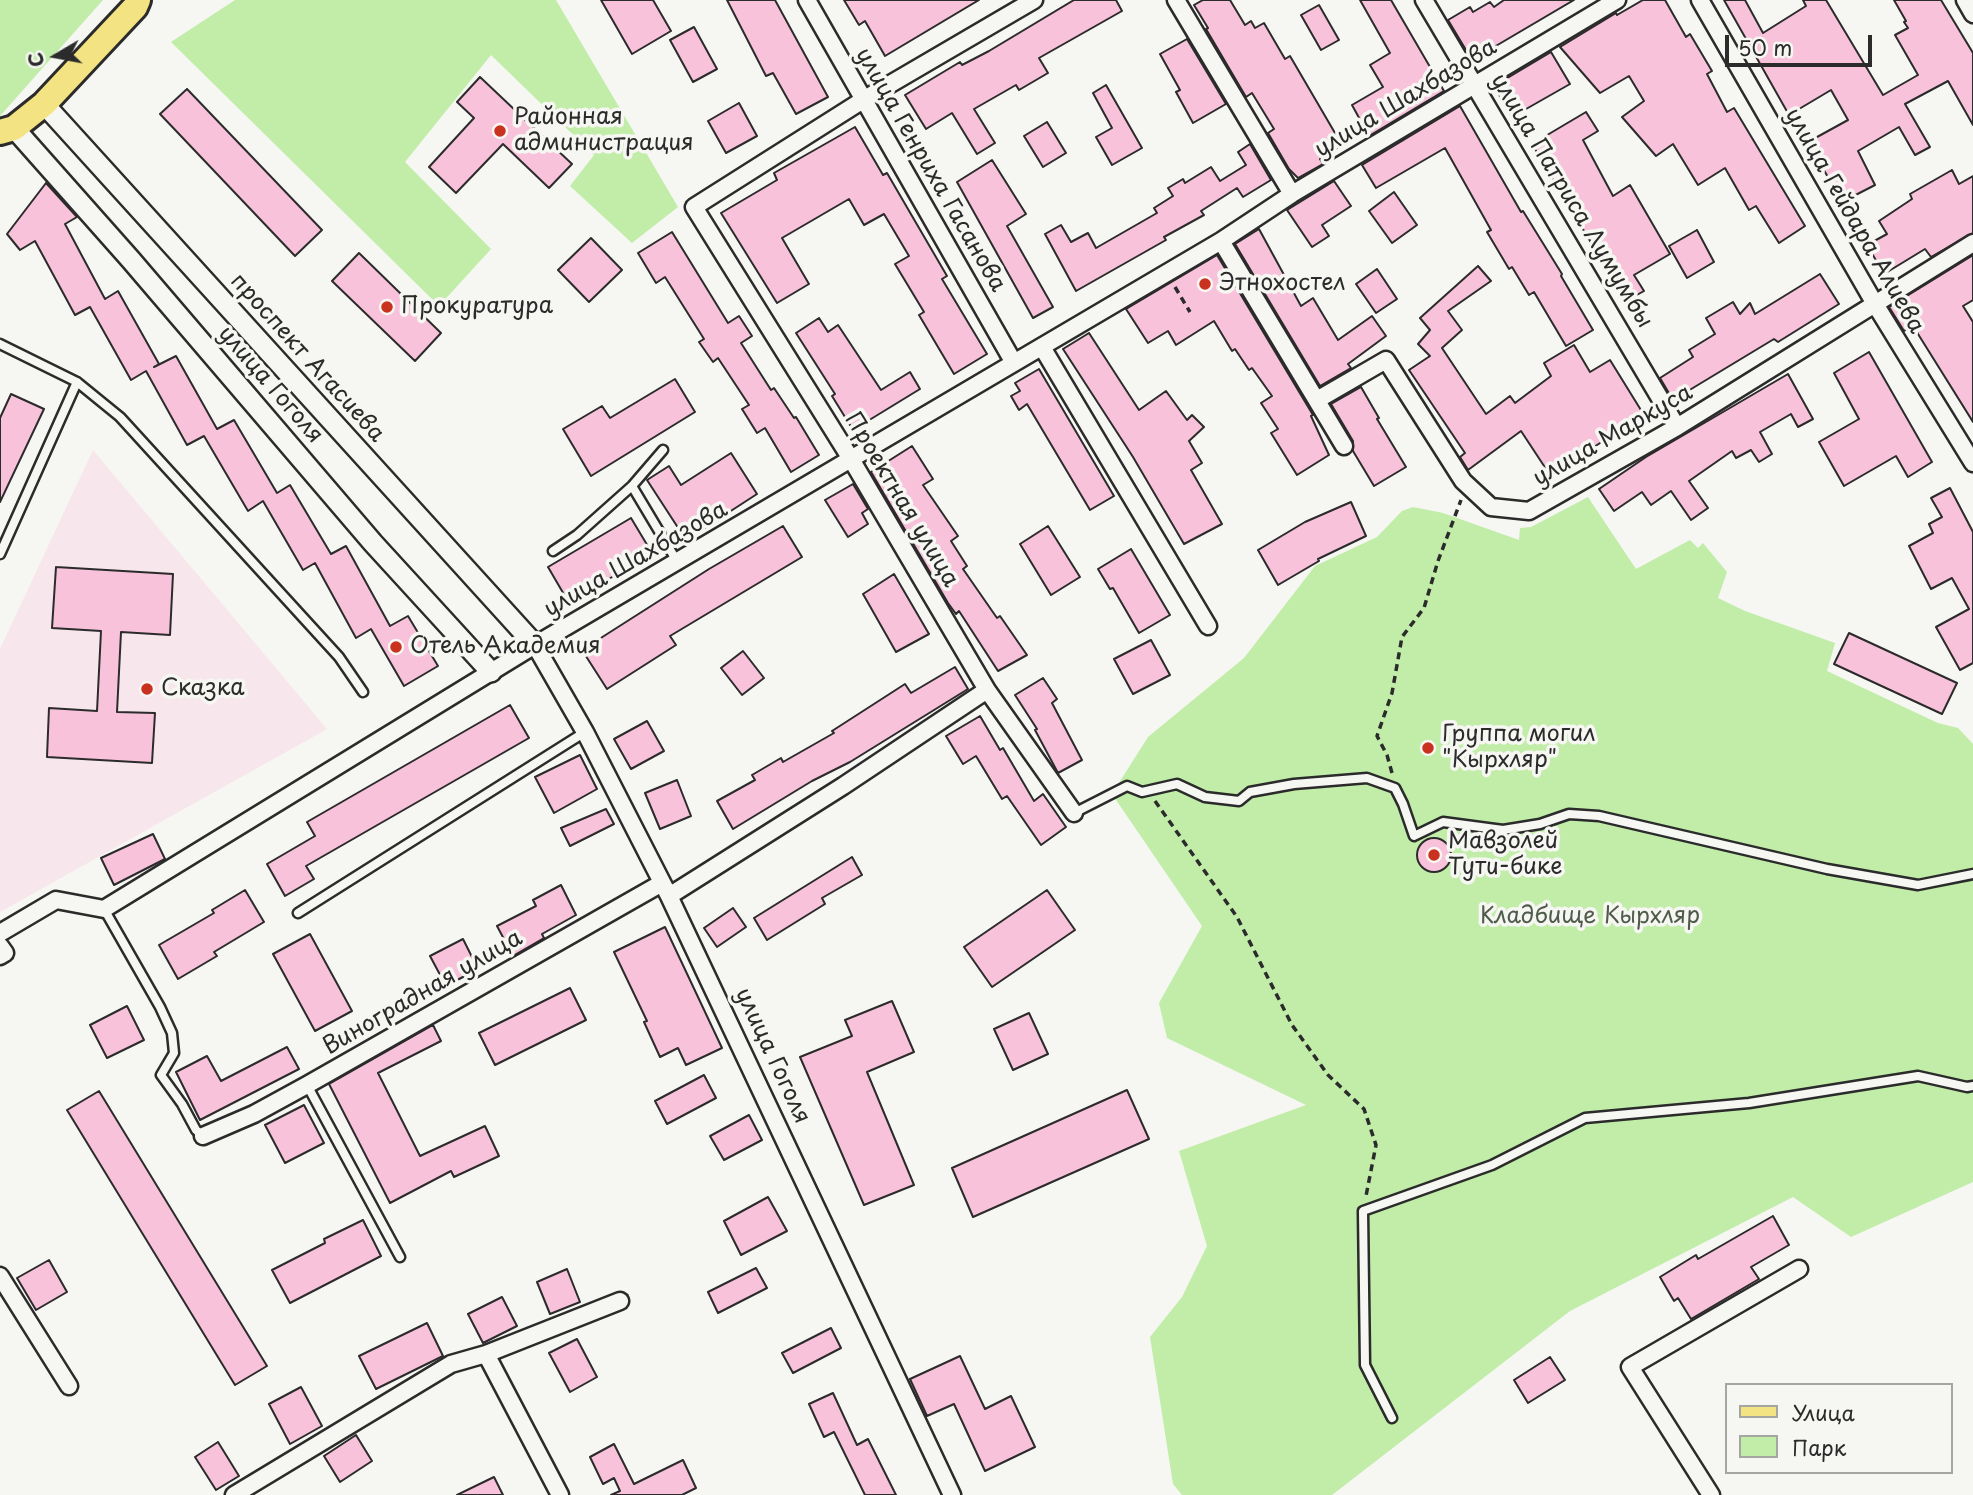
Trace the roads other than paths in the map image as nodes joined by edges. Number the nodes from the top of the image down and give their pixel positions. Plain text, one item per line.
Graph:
1 (807, 0) edge
2 (1034, 0) edge
3 (1176, 0) edge
4 (1424, 0) edge
5 (1617, 0) edge
6 (1700, 0) edge
7 (1965, 0) edge
8 (140, 2) edge
9 (1973, 14) edge
10 (1475, 84) junction
11 (863, 100) junction
12 (44, 104) junction
13 (7, 130) edge
14 (0, 154) edge
15 (1292, 194) junction
16 (1221, 241) junction
17 (1973, 243) edge
18 (1875, 304) junction
19 (0, 344) edge
20 (1042, 347) junction
21 (1014, 363) junction
22 (77, 382) junction
23 (1317, 400) junction
24 (1677, 427) junction
25 (1344, 446) dead end
26 (663, 450) dead end
27 (851, 459) junction
28 (1973, 463) edge
29 (632, 486) junction
30 (553, 551) dead end
31 (0, 554) edge
32 (678, 563) junction
33 (1208, 626) dead end
34 (534, 645) junction
35 (491, 672) junction
36 (987, 690) junction
37 (363, 692) dead end
38 (585, 732) junction
39 (1074, 813) joint
40 (1973, 874) edge
41 (666, 890) junction
42 (104, 909) junction
43 (298, 913) dead end
44 (0, 933) edge
45 (307, 1085) junction
46 (1973, 1086) edge
47 (203, 1136) joint
48 (400, 1256) dead end
49 (1799, 1269) dead end
50 (0, 1276) edge
51 (620, 1301) dead end
52 (486, 1354) junction
53 (69, 1386) dead end
54 (1392, 1418) dead end
55 (234, 1495) edge
56 (560, 1495) edge
57 (952, 1495) edge
58 (1711, 1495) edge

1 - 11 street, улица Генриха Гасанова
2 - 11 street
3 - 15 street
4 - 10 street, улица Патриса Лумумбы
5 - 10 street, улица Шахбазова
6 - 18 street, улица Гейдара Алиева
7 - 9 street
8 - 12 main road
10 - 15 street, улица Шахбазова
10 - 24 street, улица Патриса Лумумбы
11 - 21 street, улица Генриха Гасанова
11 - 27 street, Проектная улица
12 - 13 main road
12 - 34 street, проспект Агасиева
13 - 14 main road
13 - 35 street, улица Гоголя
15 - 16 street, улица Шахбазова
16 - 20 street, улица Шахбазова
16 - 23 street
17 - 18 street, улица Маркуса
18 - 24 street, улица Маркуса
18 - 28 street, улица Гейдара Алиева
19 - 22 lane
20 - 21 street, улица Шахбазова
20 - 33 street
21 - 27 street, улица Шахбазова
22 - 31 lane
22 - 37 lane
23 - 24 street, улица Маркуса
23 - 25 street
26 - 29 lane
27 - 32 street, улица Шахбазова
27 - 36 street, Проектная улица
29 - 30 lane
29 - 32 lane
32 - 34 street, улица Шахбазова
34 - 35 street, улица Шахбазова
34 - 38 street, улица Гоголя
35 - 42 street, улица Шахбазова
36 - 39 street, Проектная улица
36 - 41 street, Виноградная улица
38 - 41 street, улица Гоголя
38 - 43 lane
39 - 40 lane
41 - 45 street, Виноградная улица
41 - 57 street, улица Гоголя
42 - 44 street
42 - 47 lane
45 - 47 street, Виноградная улица
45 - 48 lane
46 - 54 lane
49 - 58 street
50 - 53 street
51 - 52 street
52 - 55 street
52 - 56 street

